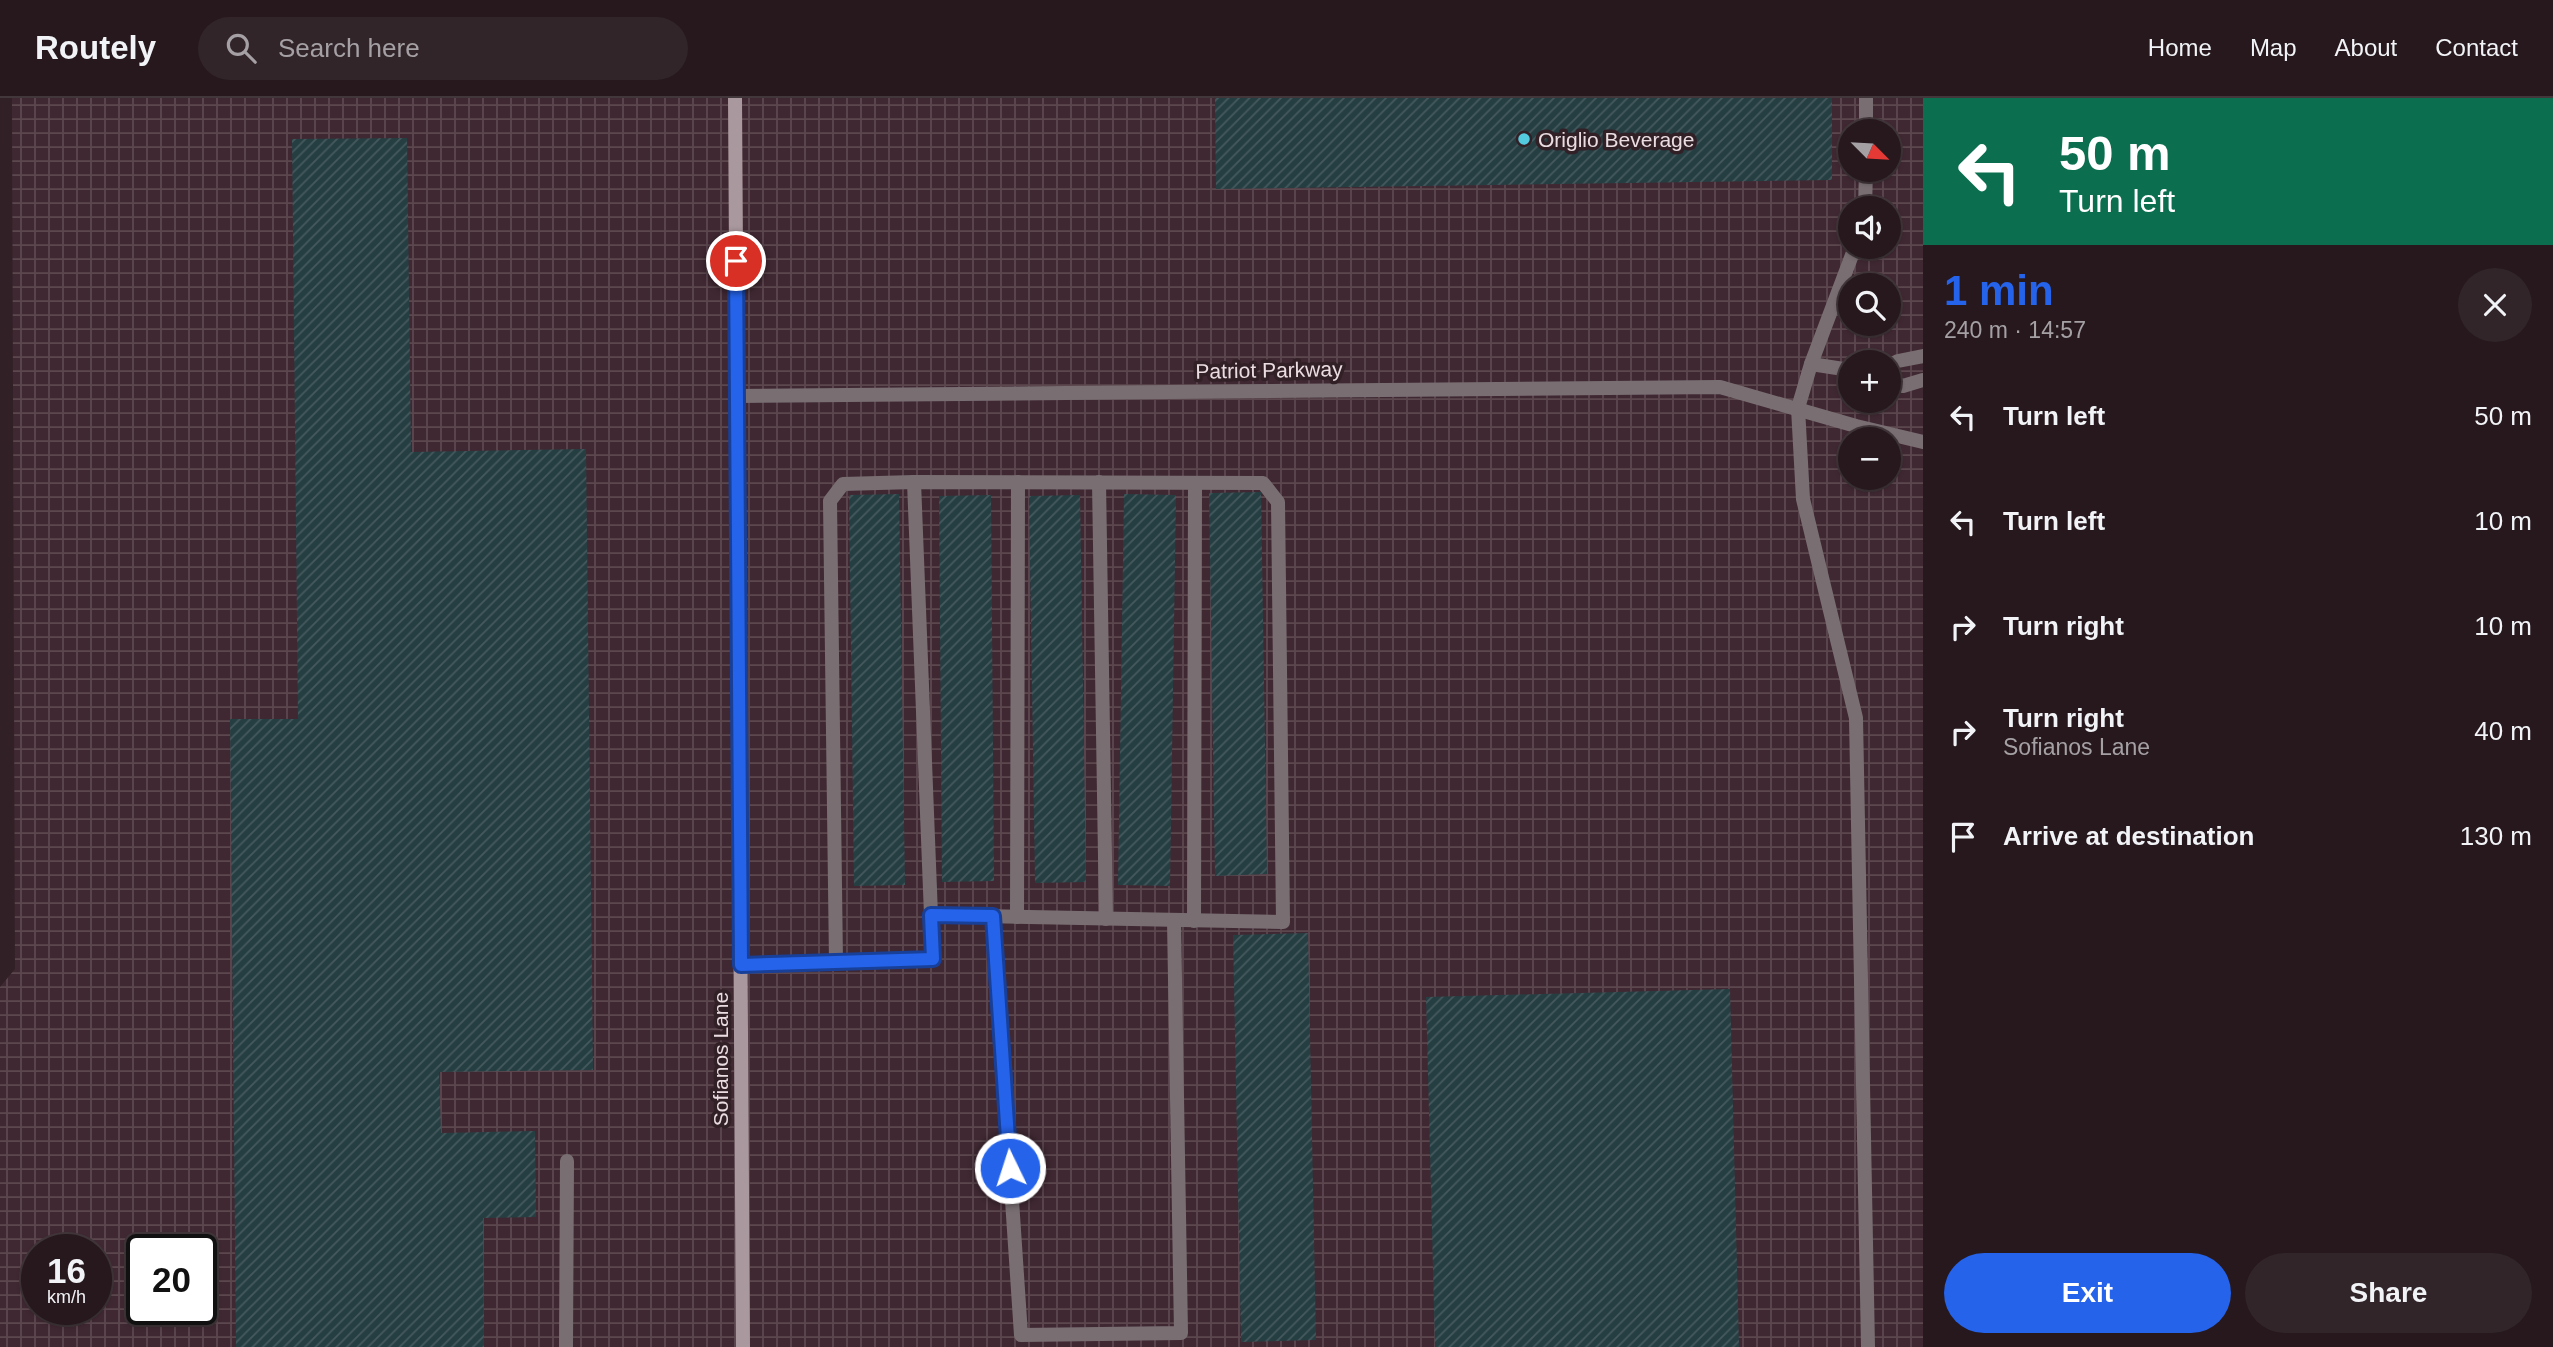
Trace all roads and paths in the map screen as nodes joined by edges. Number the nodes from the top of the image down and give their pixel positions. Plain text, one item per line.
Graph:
1 (735, 98) edge
2 (1866, 98) edge
3 (1866, 119) edge
4 (1851, 259) edge
5 (1923, 356) edge
6 (1901, 360) edge
7 (1811, 365) junction
8 (1838, 368) edge
9 (1923, 380) edge
10 (1901, 385) edge
11 (737, 396) junction
12 (1798, 408) junction
13 (1923, 442) edge
14 (914, 482) junction
15 (1018, 482) junction
16 (1099, 482) junction
17 (1195, 483) junction
18 (931, 915) junction
19 (993, 916) junction
20 (1017, 917) junction
21 (1106, 919) junction
22 (1174, 920) junction
23 (1194, 921) junction
24 (836, 962) junction
25 (741, 965) junction
26 (567, 1161) dead end
27 (566, 1347) edge
28 (743, 1347) edge
29 (1868, 1347) edge

1 - 11 street, Sofianos Lane
2 - 3 lane
4 - 7 lane
5 - 6 lane
7 - 8 lane
7 - 12 lane
9 - 10 lane
11 - 12 lane, Patriot Parkway
11 - 25 street, Sofianos Lane
12 - 13 lane, Patriot Parkway
12 - 29 lane
14 - 15 lane
14 - 18 lane
14 - 24 lane
15 - 16 lane
15 - 20 lane
16 - 17 lane
16 - 21 lane
17 - 23 lane
17 - 23 lane
18 - 19 lane
18 - 24 lane
19 - 20 lane
19 - 22 lane
20 - 21 lane
21 - 22 lane
22 - 23 lane
24 - 25 lane
25 - 28 street, Sofianos Lane
26 - 27 lane

